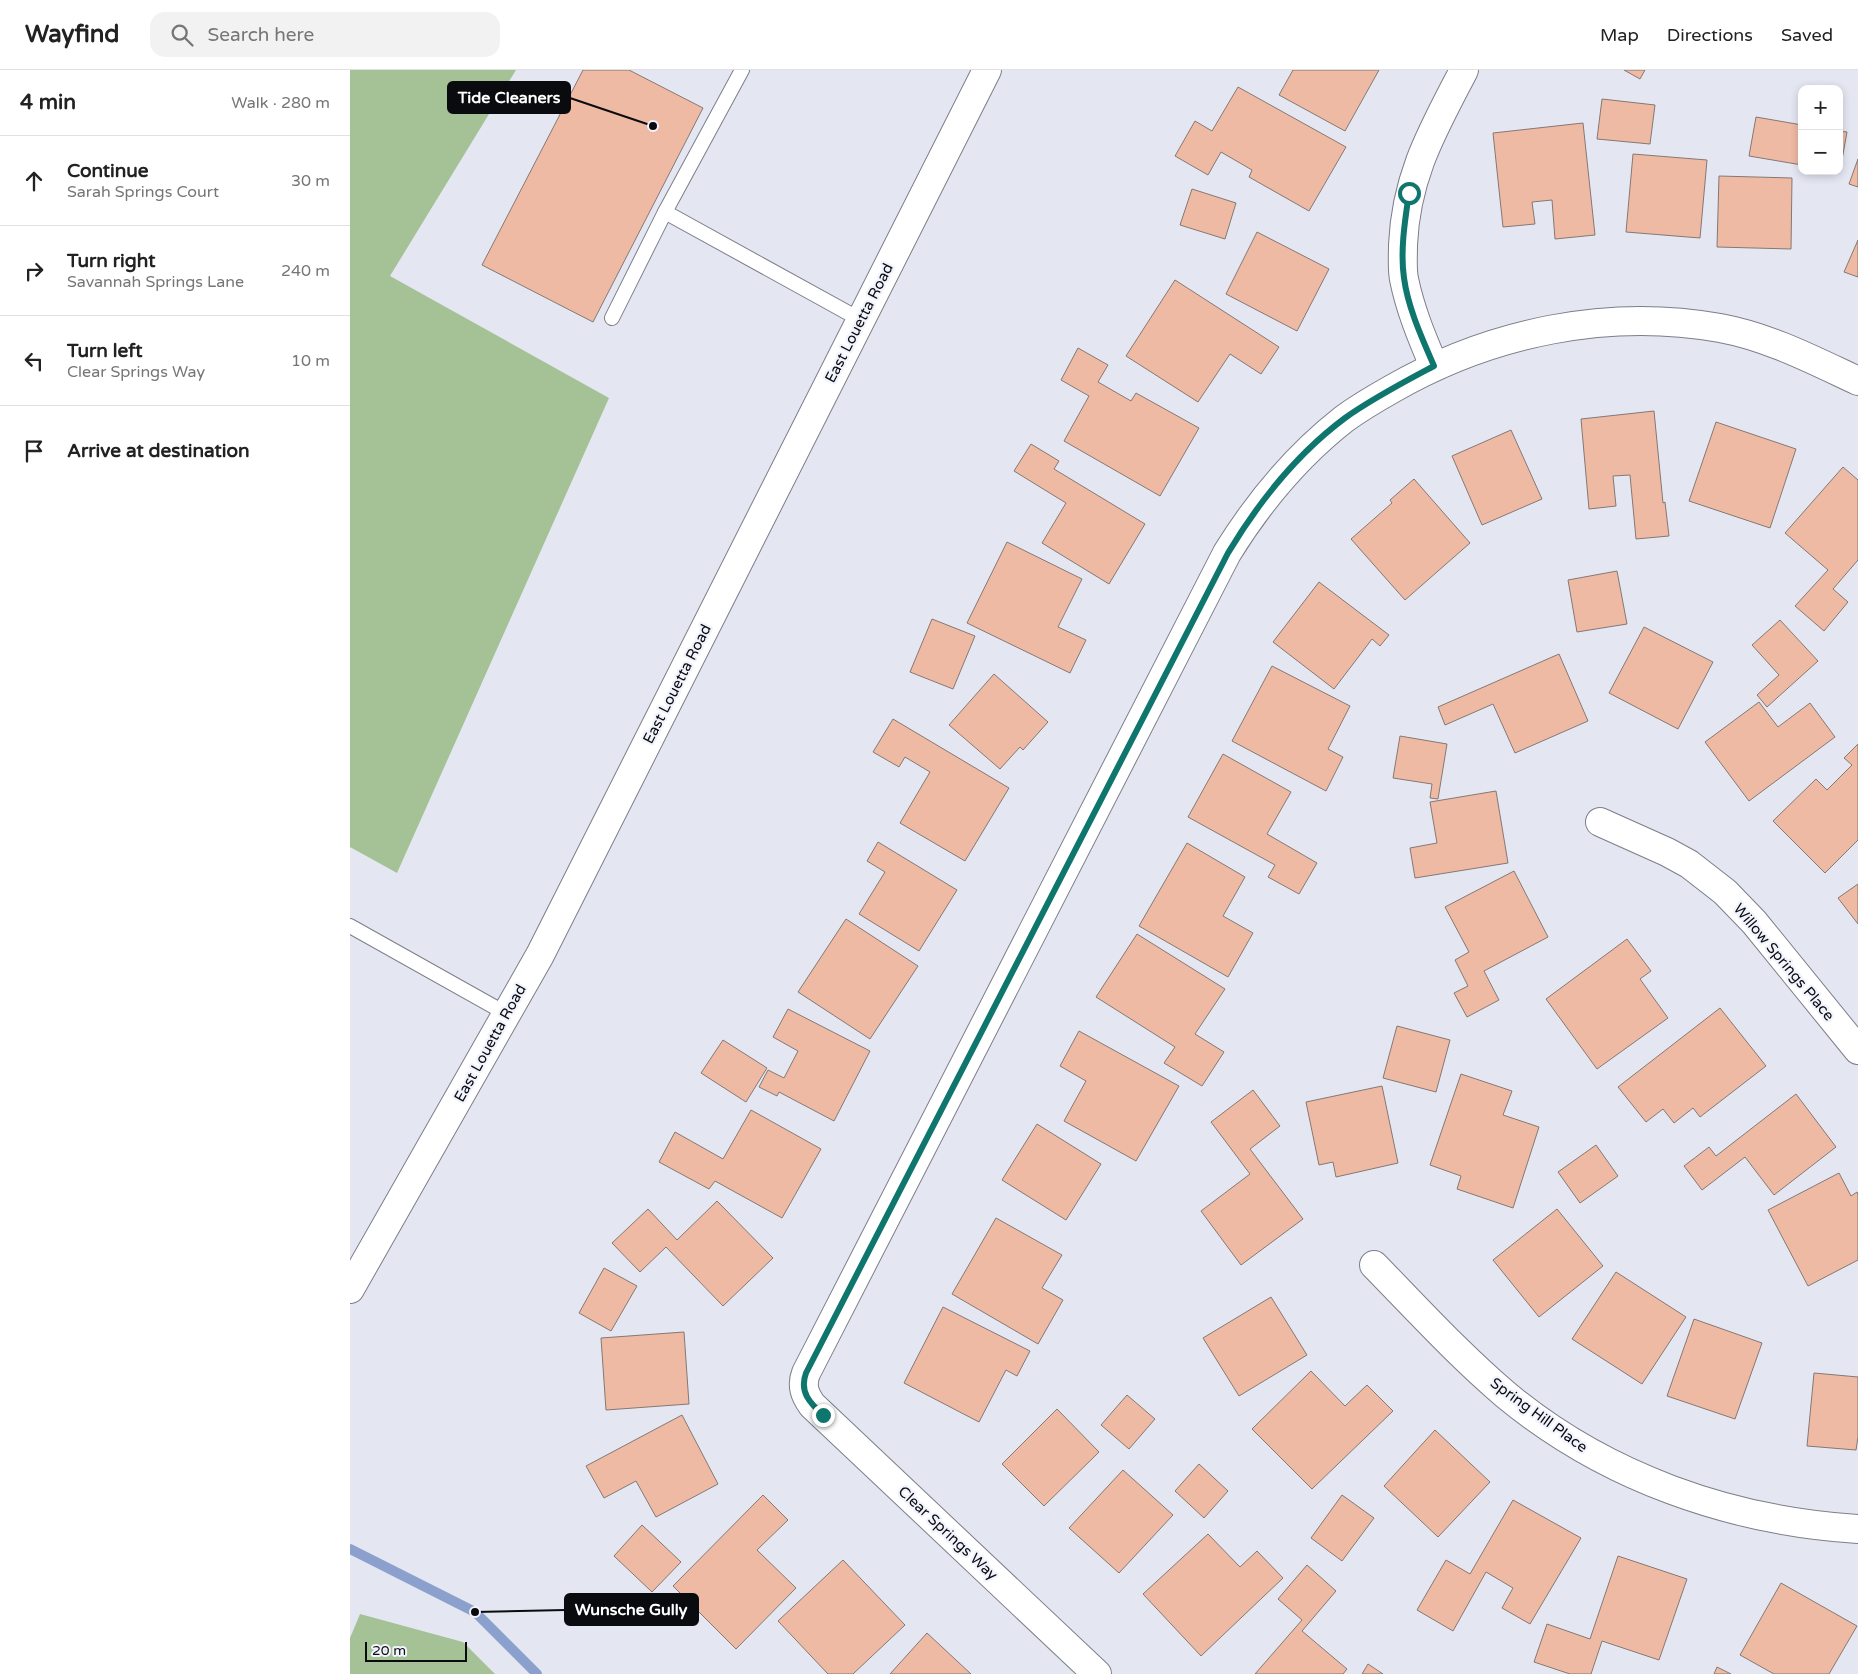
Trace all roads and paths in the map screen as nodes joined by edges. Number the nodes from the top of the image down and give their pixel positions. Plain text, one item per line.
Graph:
1 (742, 70) edge
2 (987, 70) edge
3 (1464, 70) edge
4 (665, 212) junction
5 (612, 318) dead end
6 (860, 320) junction
7 (1434, 366) junction
8 (1858, 381) edge
9 (1600, 822) dead end
10 (350, 926) edge
11 (507, 1014) junction
12 (1858, 1050) edge
13 (1374, 1265) dead end
14 (350, 1289) edge
15 (1858, 1529) edge
16 (1097, 1674) edge

1 - 4 lane
2 - 6 street, East Louetta Road
3 - 7 street
4 - 5 lane
4 - 6 lane
6 - 11 street, East Louetta Road
7 - 8 street
7 - 16 street, Clear Springs Way
9 - 12 street, Willow Springs Place
10 - 11 lane
11 - 14 street, East Louetta Road
13 - 15 street, Spring Hill Place

